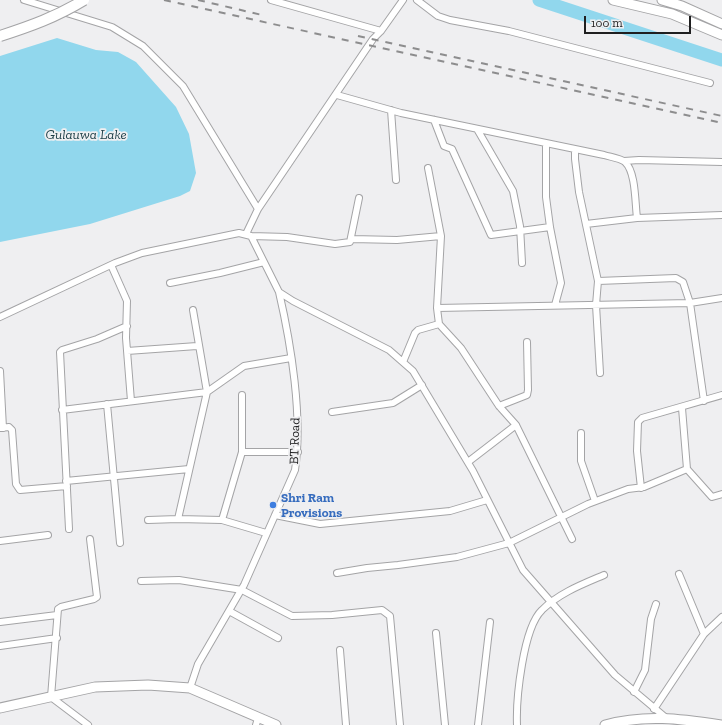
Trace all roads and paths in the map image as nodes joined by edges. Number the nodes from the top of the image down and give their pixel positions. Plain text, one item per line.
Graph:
1 (24, 0) edge
2 (84, 0) edge
3 (271, 0) edge
4 (403, 0) edge
5 (417, 0) edge
6 (613, 0) edge
7 (662, 0) edge
8 (722, 24) edge
9 (381, 31) junction
10 (722, 35) edge
11 (0, 36) edge
12 (710, 84) dead end
13 (337, 95) junction
14 (391, 110) junction
15 (434, 120) junction
16 (477, 128) junction
17 (546, 143) junction
18 (575, 149) junction
19 (624, 161) junction
20 (722, 162) edge
21 (428, 168) dead end
22 (396, 180) dead end
23 (359, 198) dead end
24 (258, 209) junction
25 (722, 209) edge
26 (722, 216) edge
27 (636, 218) junction
28 (586, 224) junction
29 (550, 227) junction
30 (521, 231) junction
31 (248, 235) junction
32 (441, 236) junction
33 (352, 239) junction
34 (264, 262) junction
35 (522, 263) dead end
36 (111, 265) junction
37 (598, 280) junction
38 (170, 283) dead end
39 (279, 292) junction
40 (722, 298) edge
41 (690, 303) junction
42 (555, 305) junction
43 (596, 305) junction
44 (437, 308) junction
45 (192, 310) dead end
46 (0, 317) edge
47 (439, 324) junction
48 (127, 326) junction
49 (527, 342) dead end
50 (197, 346) junction
51 (127, 351) junction
52 (291, 358) junction
53 (403, 362) junction
54 (0, 371) edge
55 (600, 373) dead end
56 (422, 385) junction
57 (207, 392) junction
58 (242, 395) dead end
59 (722, 395) edge
60 (131, 401) junction
61 (704, 401) junction
62 (107, 404) junction
63 (499, 406) junction
64 (682, 408) junction
65 (62, 410) junction
66 (332, 412) dead end
67 (516, 425) junction
68 (2, 428) edge
69 (581, 433) dead end
70 (242, 452) junction
71 (298, 452) junction
72 (468, 462) junction
73 (190, 469) junction
74 (686, 469) junction
75 (114, 476) junction
76 (66, 484) junction
77 (641, 488) junction
78 (722, 494) edge
79 (487, 500) junction
80 (595, 501) junction
81 (275, 515) junction
82 (561, 517) junction
83 (178, 519) junction
84 (148, 520) dead end
85 (222, 520) junction
86 (69, 529) dead end
87 (48, 534) dead end
88 (266, 534) junction
89 (90, 539) dead end
90 (572, 540) dead end
91 (0, 541) edge
92 (120, 543) dead end
93 (509, 543) junction
94 (337, 573) dead end
95 (678, 574) dead end
96 (604, 575) dead end
97 (141, 581) dead end
98 (242, 590) junction
99 (552, 602) junction
100 (656, 604) dead end
101 (229, 611) junction
102 (57, 615) junction
103 (722, 617) edge
104 (0, 622) edge
105 (490, 622) dead end
106 (436, 634) dead end
107 (704, 634) junction
108 (57, 638) junction
109 (278, 638) dead end
110 (0, 646) edge
111 (340, 650) dead end
112 (190, 688) junction
113 (634, 692) junction
114 (51, 697) junction
115 (0, 708) edge
116 (654, 709) junction
117 (665, 717) junction
118 (257, 722) edge
119 (88, 725) edge
120 (276, 725) edge
121 (346, 725) edge
122 (400, 725) edge
123 (445, 725) edge
124 (478, 725) edge
125 (517, 725) edge
126 (605, 725) edge
127 (722, 725) edge

1 - 24 street
2 - 11 main road, bridge
3 - 9 street
4 - 9 street
5 - 12 street
6 - 10 street
7 - 8 street
9 - 13 street
13 - 14 street
13 - 24 street
14 - 15 street
14 - 22 street
15 - 16 street
15 - 30 street
16 - 17 street
16 - 30 street
17 - 18 street
17 - 29 street
18 - 19 street
18 - 28 street
19 - 20 street
19 - 27 street
21 - 32 street
23 - 33 street
24 - 31 street
25 - 26 street
26 - 27 street
27 - 28 street
28 - 37 street
29 - 30 street
29 - 42 street
30 - 35 street
31 - 33 street
31 - 34 street, BT Road
31 - 36 street
32 - 33 street
32 - 44 street
34 - 38 street
34 - 39 street, BT Road
36 - 46 street
36 - 48 street
37 - 41 street
37 - 43 street
39 - 52 street, BT Road
39 - 53 street
40 - 41 street
41 - 43 street
41 - 61 street
42 - 43 street
42 - 44 street
43 - 55 street
44 - 47 street
45 - 50 street
47 - 53 street
47 - 63 street
48 - 51 street
48 - 65 street
49 - 63 street
50 - 51 street
50 - 57 street
51 - 60 street
52 - 57 street
52 - 71 street, BT Road
53 - 56 street
54 - 68 street
56 - 66 street
56 - 72 street
57 - 60 street
57 - 73 street
58 - 70 street
59 - 61 street
60 - 62 street
61 - 64 street
62 - 65 street
62 - 75 street
63 - 67 street
64 - 74 street
64 - 77 street
65 - 76 street
67 - 72 street
67 - 82 street
68 - 76 street
69 - 80 street
70 - 71 street
70 - 85 street
71 - 81 street, BT Road
72 - 79 street
73 - 75 street
73 - 83 street
74 - 77 street
74 - 78 street
75 - 76 street
75 - 92 street
76 - 86 street
77 - 80 street
79 - 81 street
79 - 93 street
80 - 82 street
81 - 88 street, BT Road
82 - 90 street
82 - 93 street
83 - 84 street
83 - 85 street
85 - 88 street
87 - 91 street
88 - 98 street, BT Road
89 - 102 street
93 - 94 street
93 - 99 street
95 - 107 street
96 - 99 street
97 - 98 street
98 - 101 street, BT Road
98 - 122 street
99 - 113 street
99 - 125 street
100 - 113 street
101 - 109 street
101 - 112 street, BT Road
102 - 104 street
102 - 108 street
103 - 107 street
105 - 124 street
106 - 123 street
107 - 116 street
108 - 110 street
108 - 114 street
111 - 121 street
112 - 114 street
112 - 118 street
113 - 116 street
114 - 115 street
114 - 119 street
116 - 117 street
117 - 126 street
117 - 127 street
118 - 120 street

